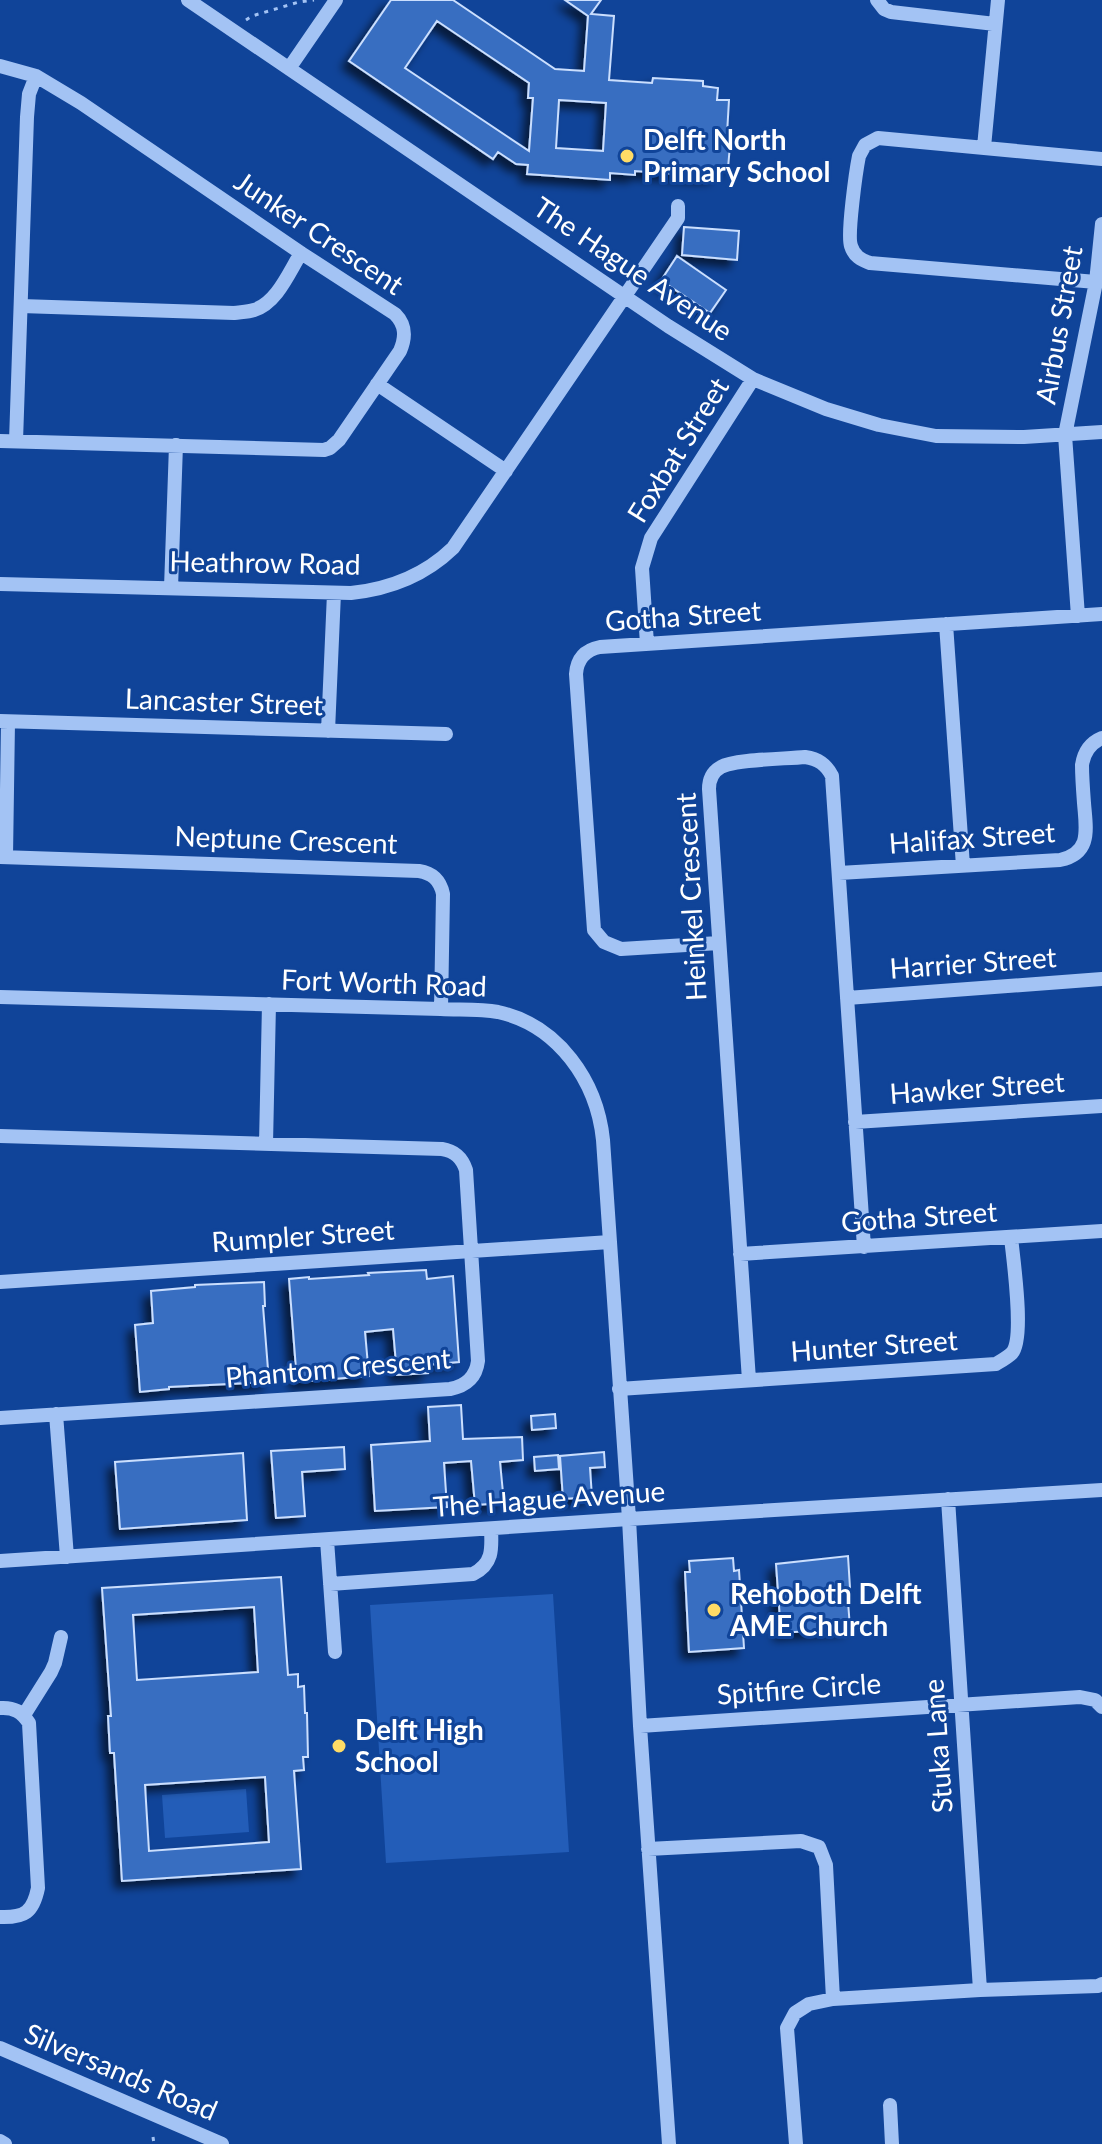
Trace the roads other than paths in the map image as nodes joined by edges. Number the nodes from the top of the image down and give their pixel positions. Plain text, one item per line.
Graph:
1 (188, 0) edge
2 (336, 0) edge
3 (877, 0) edge
4 (998, 0) edge
5 (995, 24) junction
6 (0, 66) edge
7 (290, 67) junction
8 (36, 76) junction
9 (984, 147) junction
10 (1102, 159) edge
11 (678, 206) dead end
12 (1102, 224) edge
13 (301, 253) junction
14 (1096, 282) junction
15 (624, 296) junction
16 (21, 306) junction
17 (753, 379) junction
18 (377, 384) junction
19 (1102, 432) edge
20 (1065, 435) junction
21 (0, 441) edge
22 (16, 441) junction
23 (176, 445) junction
24 (506, 471) junction
25 (0, 584) edge
26 (171, 588) junction
27 (334, 593) junction
28 (1102, 614) edge
29 (1078, 616) junction
30 (946, 624) junction
31 (647, 644) junction
32 (4, 721) edge
33 (328, 731) junction
34 (446, 734) dead end
35 (1102, 738) edge
36 (3, 857) edge
37 (963, 866) junction
38 (839, 873) junction
39 (719, 943) junction
40 (1102, 979) edge
41 (0, 997) edge
42 (847, 998) junction
43 (269, 1004) junction
44 (441, 1009) junction
45 (1102, 1106) edge
46 (855, 1122) junction
47 (0, 1136) edge
48 (266, 1144) junction
49 (1102, 1231) edge
50 (1011, 1237) junction
51 (610, 1242) junction
52 (864, 1247) junction
53 (470, 1250) junction
54 (740, 1254) junction
55 (0, 1282) edge
56 (749, 1380) junction
57 (619, 1389) junction
58 (56, 1414) junction
59 (0, 1418) edge
60 (1102, 1490) edge
61 (948, 1499) junction
62 (629, 1519) junction
63 (491, 1529) junction
64 (327, 1540) junction
65 (67, 1557) junction
66 (0, 1561) edge
67 (330, 1584) junction
68 (61, 1637) dead end
69 (335, 1652) dead end
70 (961, 1703) junction
71 (1101, 1705) edge
72 (0, 1708) edge
73 (24, 1715) junction
74 (640, 1726) junction
75 (648, 1849) junction
76 (0, 1917) edge
77 (1102, 1984) edge
78 (980, 1990) junction
79 (833, 1999) junction
80 (0, 2048) edge
81 (890, 2105) dead end
82 (222, 2144) edge
83 (669, 2144) edge
84 (796, 2144) edge
85 (892, 2144) edge

1 - 7 street, The Hague Avenue
2 - 7 street
3 - 5 street
4 - 5 street
5 - 9 street
6 - 8 street, Junker Crescent
7 - 15 street, The Hague Avenue
8 - 13 street, Junker Crescent
8 - 16 street
9 - 10 street
9 - 14 street
11 - 15 street, Heathrow Road
12 - 14 street, Airbus Street
13 - 16 street
13 - 18 street, Junker Crescent
14 - 20 street, Airbus Street
15 - 17 street, The Hague Avenue
15 - 24 street, Heathrow Road
16 - 22 street
17 - 20 street, The Hague Avenue
17 - 31 street, Foxbat Street
18 - 23 street, Junker Crescent
18 - 24 street
19 - 20 street, The Hague Avenue
20 - 29 street, Airbus Street
21 - 22 street, Junker Crescent
22 - 23 street, Junker Crescent
23 - 26 street
24 - 27 street, Heathrow Road
25 - 26 street, Heathrow Road
26 - 27 street, Heathrow Road
27 - 33 street
28 - 29 street, Gotha Street
29 - 30 street, Gotha Street
30 - 31 street, Gotha Street
30 - 37 street
31 - 39 street, Gotha Street
32 - 33 street, Lancaster Street
32 - 36 street
33 - 34 street, Lancaster Street
35 - 37 street, Halifax Street
36 - 44 street, Neptune Crescent
37 - 38 street, Halifax Street
38 - 39 street, Heinkel Crescent
38 - 42 street, Heinkel Crescent
39 - 54 street, Heinkel Crescent
40 - 42 street, Harrier Street
41 - 43 street, Fort Worth Road
42 - 46 street, Heinkel Crescent
43 - 44 street, Fort Worth Road
43 - 48 street
44 - 51 street, Fort Worth Road
45 - 46 street, Hawker Street
46 - 52 street, Heinkel Crescent
47 - 48 street, Phantom Crescent
48 - 53 street, Phantom Crescent
49 - 50 street, Gotha Street
50 - 52 street, Gotha Street
50 - 56 street, Hunter Street
51 - 53 street, Rumpler Street
51 - 57 street, Fort Worth Road
52 - 54 street, Gotha Street
53 - 55 street, Rumpler Street
53 - 58 street, Phantom Crescent
54 - 56 street, Heinkel Crescent
56 - 57 street, Hunter Street
57 - 62 street, Fort Worth Road
58 - 59 street, Phantom Crescent
58 - 65 street
60 - 61 street, The Hague Avenue
61 - 62 street, The Hague Avenue
61 - 70 street, Stuka Lane
62 - 63 street, The Hague Avenue
62 - 74 street
63 - 64 street, The Hague Avenue
63 - 67 street
64 - 65 street, The Hague Avenue
64 - 67 street
65 - 66 street, The Hague Avenue
67 - 69 street
68 - 73 street
70 - 71 street, Spitfire Circle
70 - 74 street, Spitfire Circle
70 - 78 street, Stuka Lane
72 - 73 street
73 - 76 street
74 - 75 street
75 - 79 street
75 - 83 street
77 - 78 street
78 - 79 street
79 - 84 street
80 - 82 street, Silversands Road
81 - 85 street

